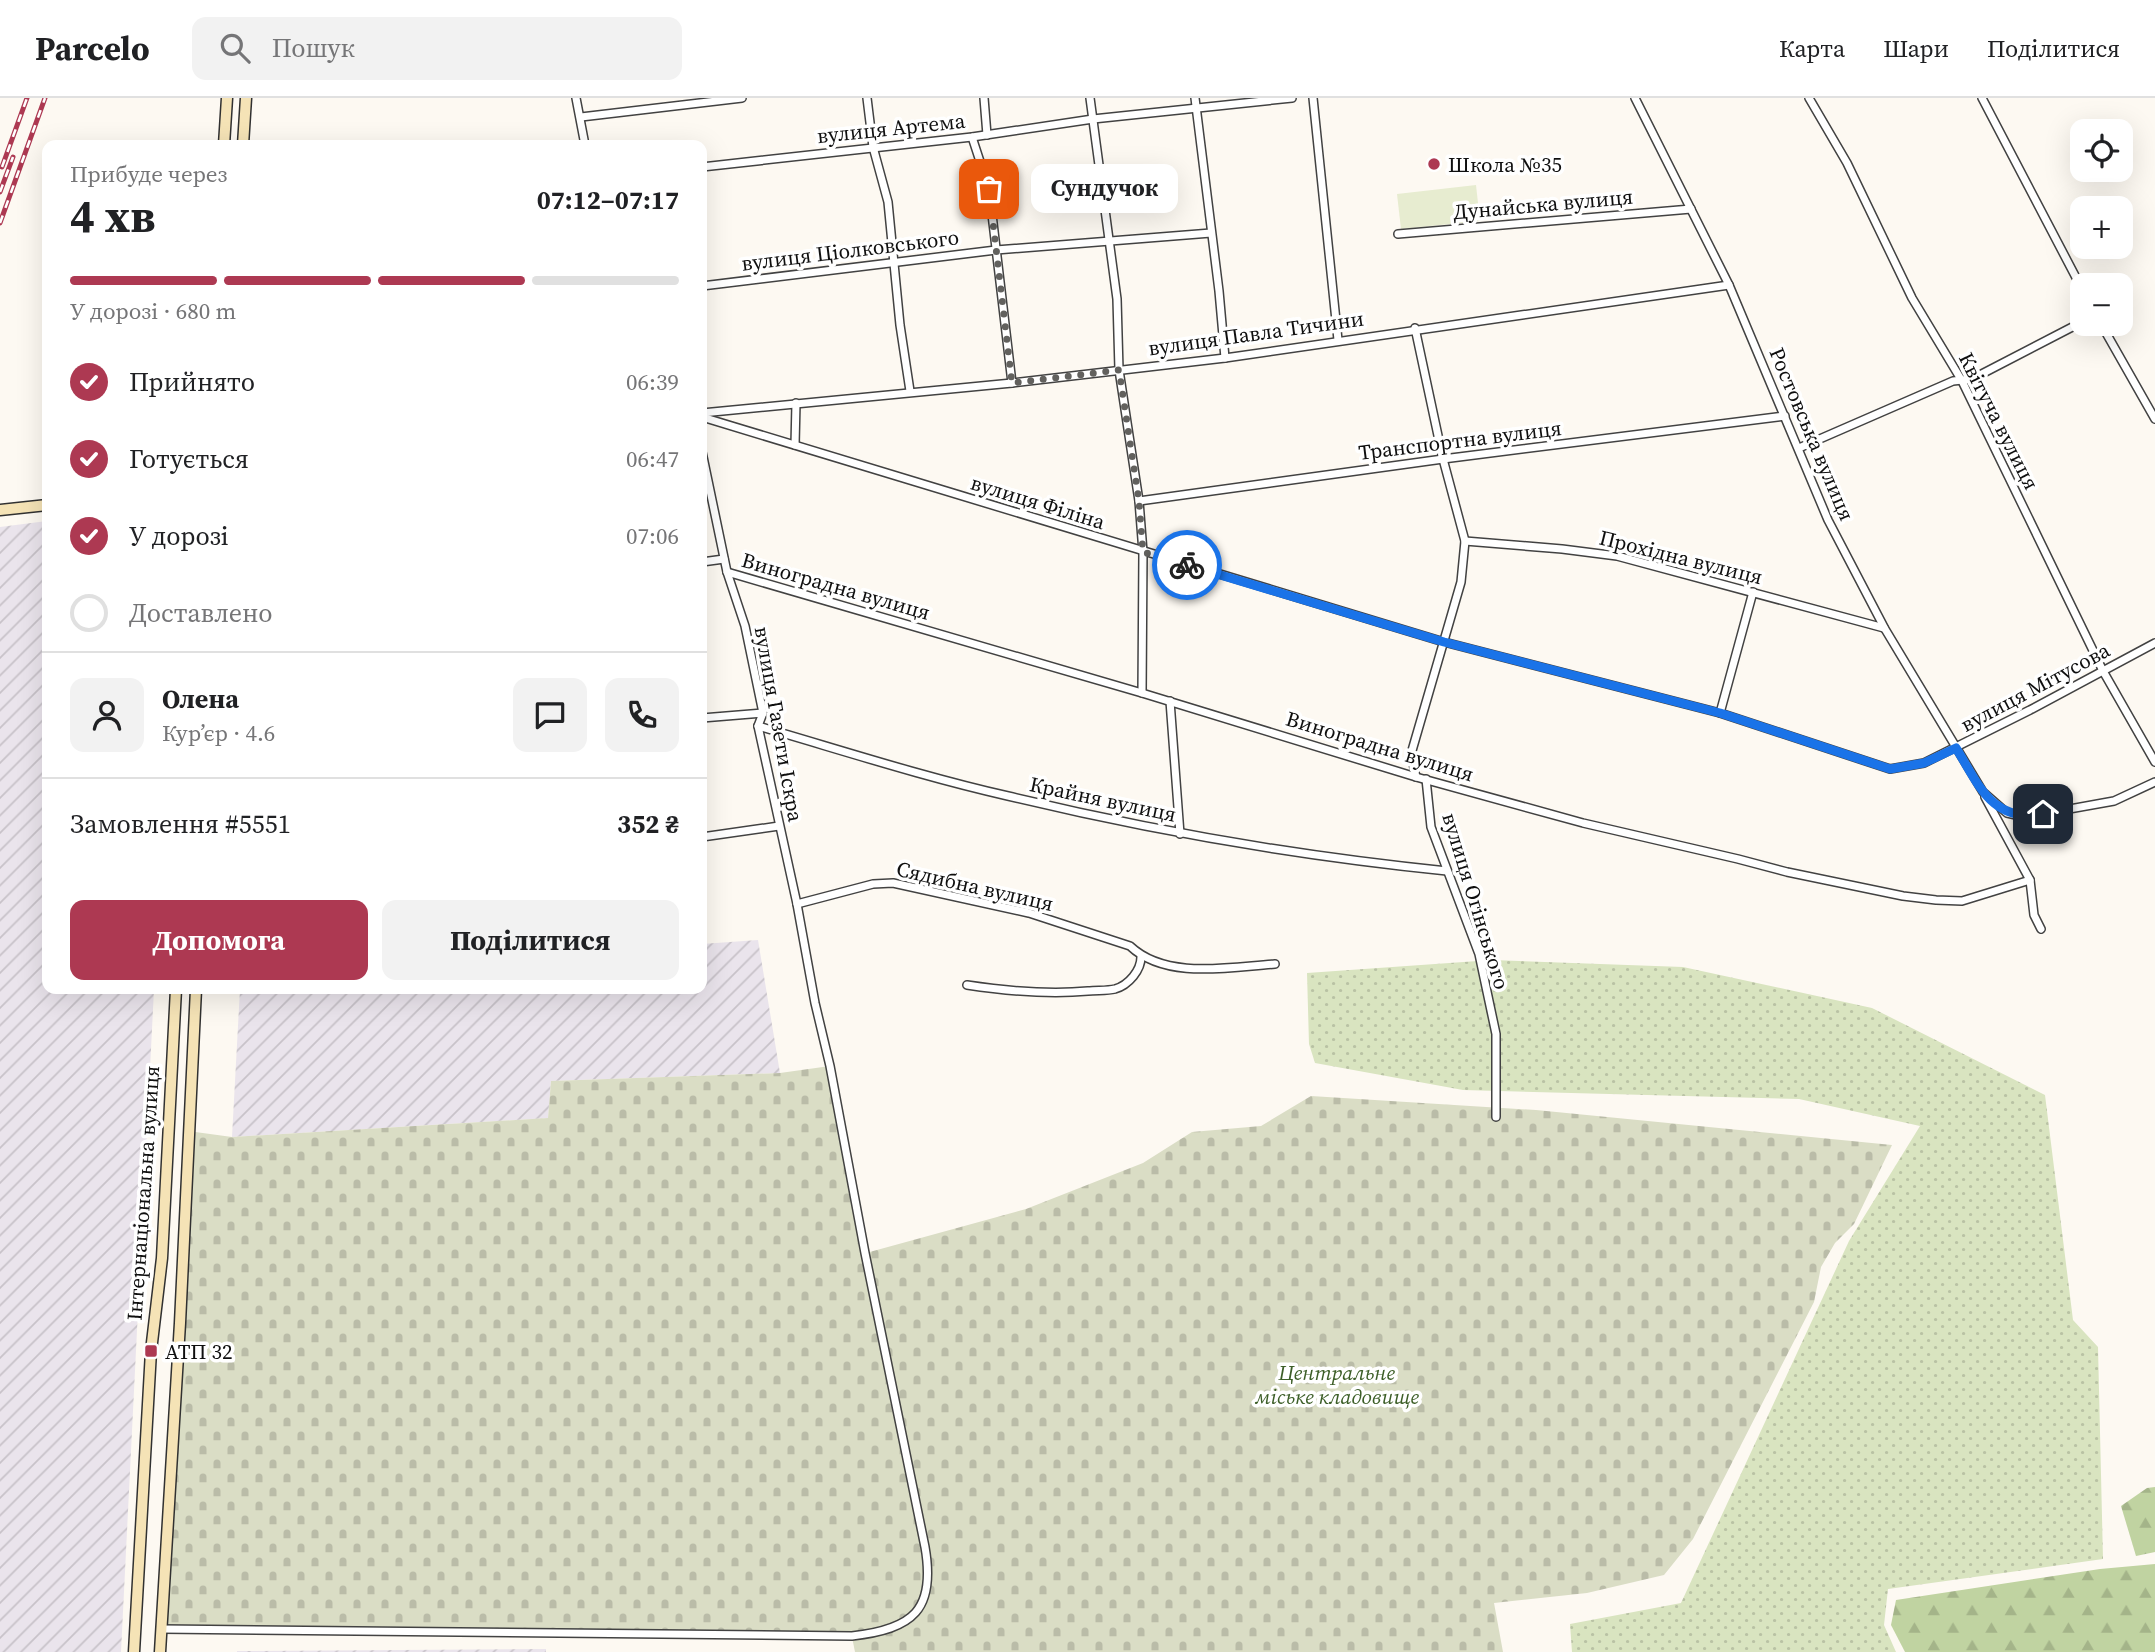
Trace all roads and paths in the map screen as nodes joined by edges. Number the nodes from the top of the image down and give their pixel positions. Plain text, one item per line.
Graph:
1 (227, 98) edge
2 (246, 98) edge
3 (576, 98) edge
4 (743, 98) edge
5 (867, 98) edge
6 (984, 98) edge
7 (1090, 98) edge
8 (1195, 98) edge
9 (1292, 98) edge
10 (1313, 98) edge
11 (1635, 98) edge
12 (1809, 98) edge
13 (1982, 98) edge
14 (1198, 109) junction
15 (581, 117) junction
16 (1093, 119) junction
17 (987, 135) junction
18 (972, 137) junction
19 (224, 140) edge
20 (243, 140) edge
21 (584, 140) edge
22 (873, 147) junction
23 (707, 166) edge
24 (1691, 209) junction
25 (1212, 233) junction
26 (1398, 234) dead end
27 (1109, 240) junction
28 (996, 250) junction
29 (896, 264) junction
30 (2074, 273) edge
31 (707, 285) edge
32 (1729, 285) junction
33 (1415, 328) junction
34 (2070, 328) edge
35 (2108, 336) edge
36 (1338, 340) junction
37 (1225, 358) junction
38 (1119, 370) junction
39 (1962, 381) junction
40 (1012, 383) junction
41 (910, 391) junction
42 (796, 403) junction
43 (707, 414) edge
44 (1785, 416) junction
45 (707, 417) edge
46 (2155, 418) edge
47 (795, 445) junction
48 (1799, 449) junction
49 (1443, 459) junction
50 (707, 482) edge
51 (1139, 501) junction
52 (42, 506) edge
53 (0, 510) edge
54 (1465, 541) junction
55 (1143, 552) junction
56 (724, 559) junction
57 (707, 561) edge
58 (727, 572) junction
59 (1753, 592) junction
60 (1885, 629) junction
61 (1444, 642) junction
62 (2155, 643) edge
63 (2104, 671) junction
64 (1142, 693) junction
65 (1170, 701) junction
66 (763, 713) junction
67 (1720, 713) junction
68 (707, 718) edge
69 (758, 726) junction
70 (1956, 748) junction
71 (2155, 762) edge
72 (1890, 769) joint
73 (1416, 777) junction
74 (1426, 779) junction
75 (2155, 782) edge
76 (1983, 792) junction
77 (779, 826) junction
78 (1180, 834) junction
79 (707, 836) edge
80 (1447, 871) junction
81 (2030, 880) junction
82 (797, 904) junction
83 (2041, 929) dead end
84 (1141, 957) junction
85 (1275, 964) dead end
86 (967, 985) dead end
87 (176, 994) edge
88 (196, 994) edge
89 (1496, 1116) dead end
90 (161, 1629) junction
91 (134, 1652) edge
92 (160, 1652) edge

1 - 19 main road
2 - 20 main road
3 - 15 street
4 - 15 street
5 - 22 street
6 - 17 street
7 - 16 street
8 - 14 street
9 - 14 street, вулиця Артема
10 - 36 street
11 - 24 street, Ростовська вулиця
12 - 39 street, Квітуча вулиця
13 - 30 street
14 - 16 street, вулиця Артема
14 - 25 street
15 - 21 street
16 - 17 street, вулиця Артема
16 - 27 street
17 - 18 street, вулиця Артема
18 - 22 street, вулиця Артема
18 - 28 street
22 - 23 street, вулиця Артема
22 - 29 street
24 - 26 street, Дунайська вулиця
24 - 32 street, Ростовська вулиця
25 - 27 street, вулиця Ціолковського
25 - 37 street
27 - 28 street, вулиця Ціолковського
27 - 38 street
28 - 29 street, вулиця Ціолковського
28 - 40 street
29 - 31 street, вулиця Ціолковського
29 - 41 street
32 - 33 street, вулиця Павла Тичини
32 - 44 street, Ростовська вулиця
33 - 36 street, вулиця Павла Тичини
33 - 49 street
34 - 39 street
35 - 46 street
36 - 37 street, вулиця Павла Тичини
37 - 38 street, вулиця Павла Тичини
38 - 40 street, вулиця Павла Тичини
38 - 51 street
39 - 48 street
39 - 63 street, Квітуча вулиця
40 - 41 street, вулиця Павла Тичини
41 - 42 street, вулиця Павла Тичини
42 - 43 street, вулиця Павла Тичини
42 - 47 street
44 - 48 street, Ростовська вулиця
44 - 49 street, Транспортна вулиця
45 - 47 street, вулиця Філіна
47 - 55 street, вулиця Філіна
48 - 60 street, Ростовська вулиця
49 - 51 street, Транспортна вулиця
49 - 54 street
50 - 56 street, вулиця Газети Іскра
51 - 55 street
52 - 53 main road
54 - 59 street, Прохідна вулиця
54 - 61 street
55 - 61 street, вулиця Філіна
55 - 64 street
56 - 57 street
56 - 58 street, вулиця Газети Іскра
58 - 64 street, Виноградна вулиця
58 - 66 street, вулиця Газети Іскра
59 - 60 street, Прохідна вулиця
59 - 67 street
60 - 70 street, Ростовська вулиця
61 - 67 street, вулиця Філіна
61 - 73 street
62 - 63 street, вулиця Мітусова
63 - 70 street, вулиця Мітусова
63 - 71 street, Квітуча вулиця
64 - 65 street, Виноградна вулиця
65 - 73 street, Виноградна вулиця
65 - 78 street
66 - 68 street
66 - 69 street, вулиця Газети Іскра
67 - 72 street, вулиця Філіна
69 - 77 street, вулиця Газети Іскра
69 - 78 street, Крайня вулиця
70 - 72 street, вулиця Мітусова
70 - 76 street, Ростовська вулиця
73 - 74 street, Виноградна вулиця
74 - 80 street, вулиця Огінського
74 - 81 street, Виноградна вулиця
75 - 76 street
76 - 81 street
77 - 79 street
77 - 82 street, вулиця Газети Іскра
78 - 80 street, Крайня вулиця
80 - 89 street, вулиця Огінського
81 - 83 street
82 - 84 street, Сядибна вулиця
82 - 90 street, вулиця Газети Іскра
84 - 85 street, Сядибна вулиця
84 - 86 street
87 - 91 main road, Інтернаціональна вулиця
88 - 90 main road, Інтернаціональна вулиця
90 - 92 main road, Інтернаціональна вулиця

